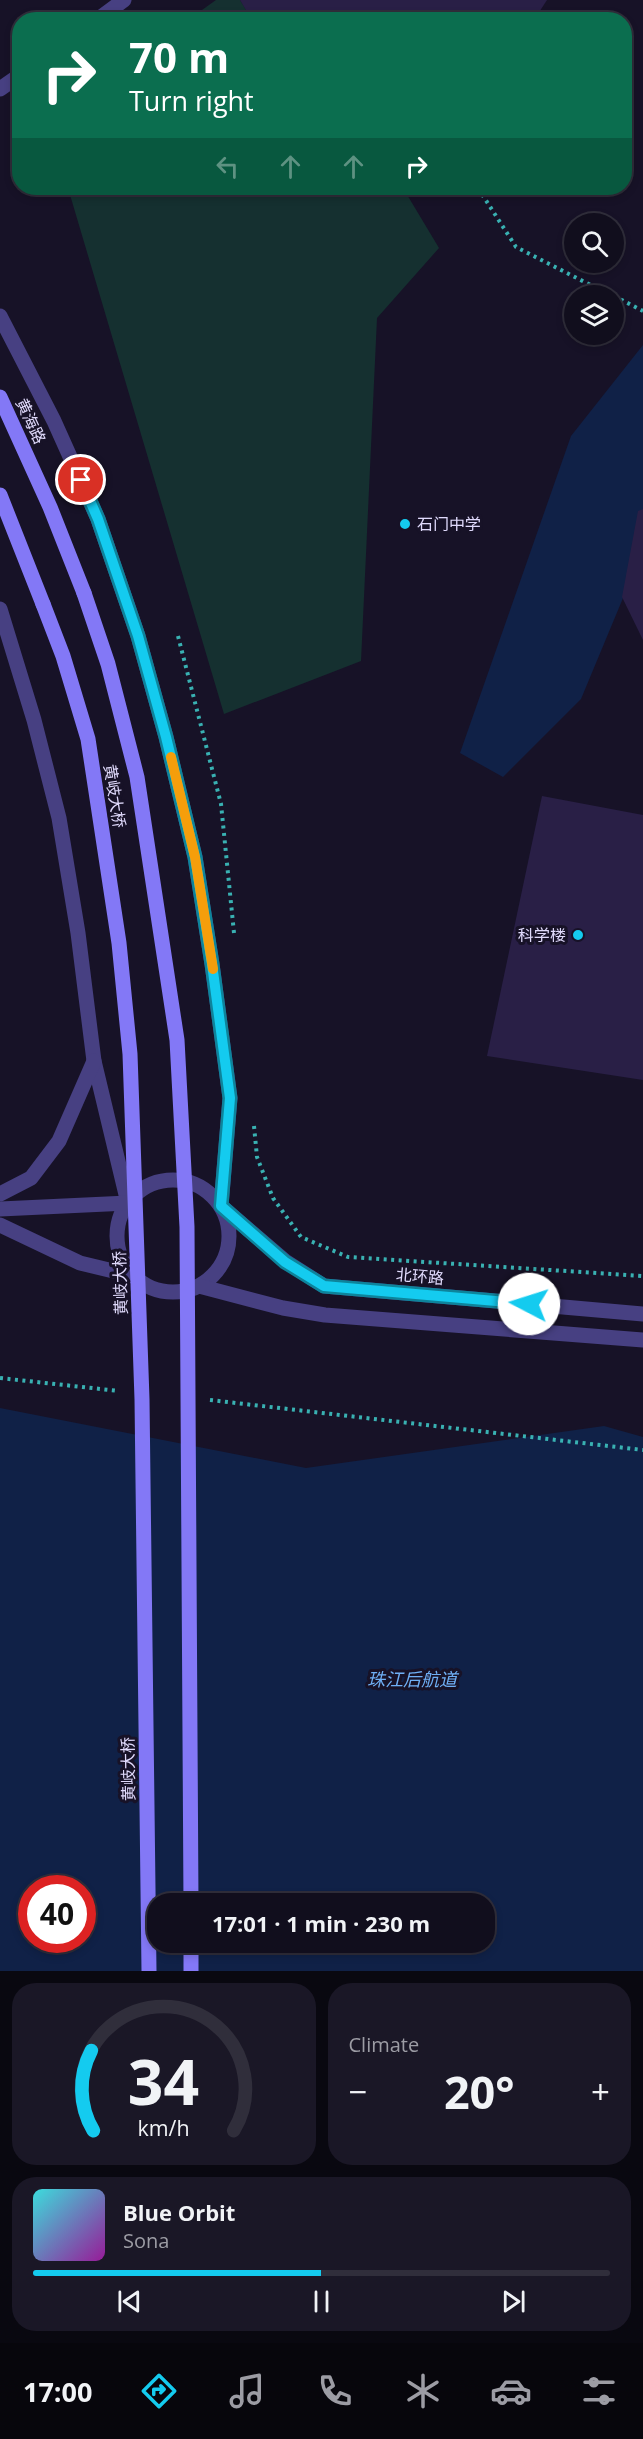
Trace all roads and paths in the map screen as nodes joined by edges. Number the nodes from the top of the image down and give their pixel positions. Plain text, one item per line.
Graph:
1 (124, 0) edge
2 (108, 12) edge
3 (483, 195) edge
4 (591, 285) edge
5 (624, 302) edge
6 (643, 311) edge
7 (0, 316) edge
8 (0, 397) edge
9 (0, 495) edge
10 (84, 593) joint
11 (0, 609) edge
12 (178, 636) dead end
13 (234, 934) dead end
14 (94, 1061) junction
15 (253, 1122) dead end
16 (0, 1194) edge
17 (128, 1203) junction
18 (221, 1206) junction
19 (0, 1209) edge
20 (0, 1225) edge
21 (134, 1276) junction
22 (643, 1276) edge
23 (199, 1286) junction
24 (643, 1314) edge
25 (643, 1340) edge
26 (0, 1378) edge
27 (129, 1392) dead end
28 (199, 1399) dead end
29 (643, 1450) edge
30 (191, 1893) edge
31 (191, 1953) edge
32 (149, 1971) edge
33 (191, 1971) edge

1 - 2 street
3 - 4 path
5 - 6 path
7 - 18 street
8 - 10 main road, 黄海路
9 - 32 main road, 黄岐大桥, bridge
10 - 30 main road, 黄岐大桥, bridge
11 - 14 street
12 - 13 path
14 - 16 street
14 - 17 street
15 - 22 path
17 - 18 street
17 - 19 street
17 - 21 street
18 - 23 street
18 - 24 street, 北环路
20 - 21 street
21 - 23 street
23 - 25 street
26 - 27 path
28 - 29 path
31 - 33 main road

